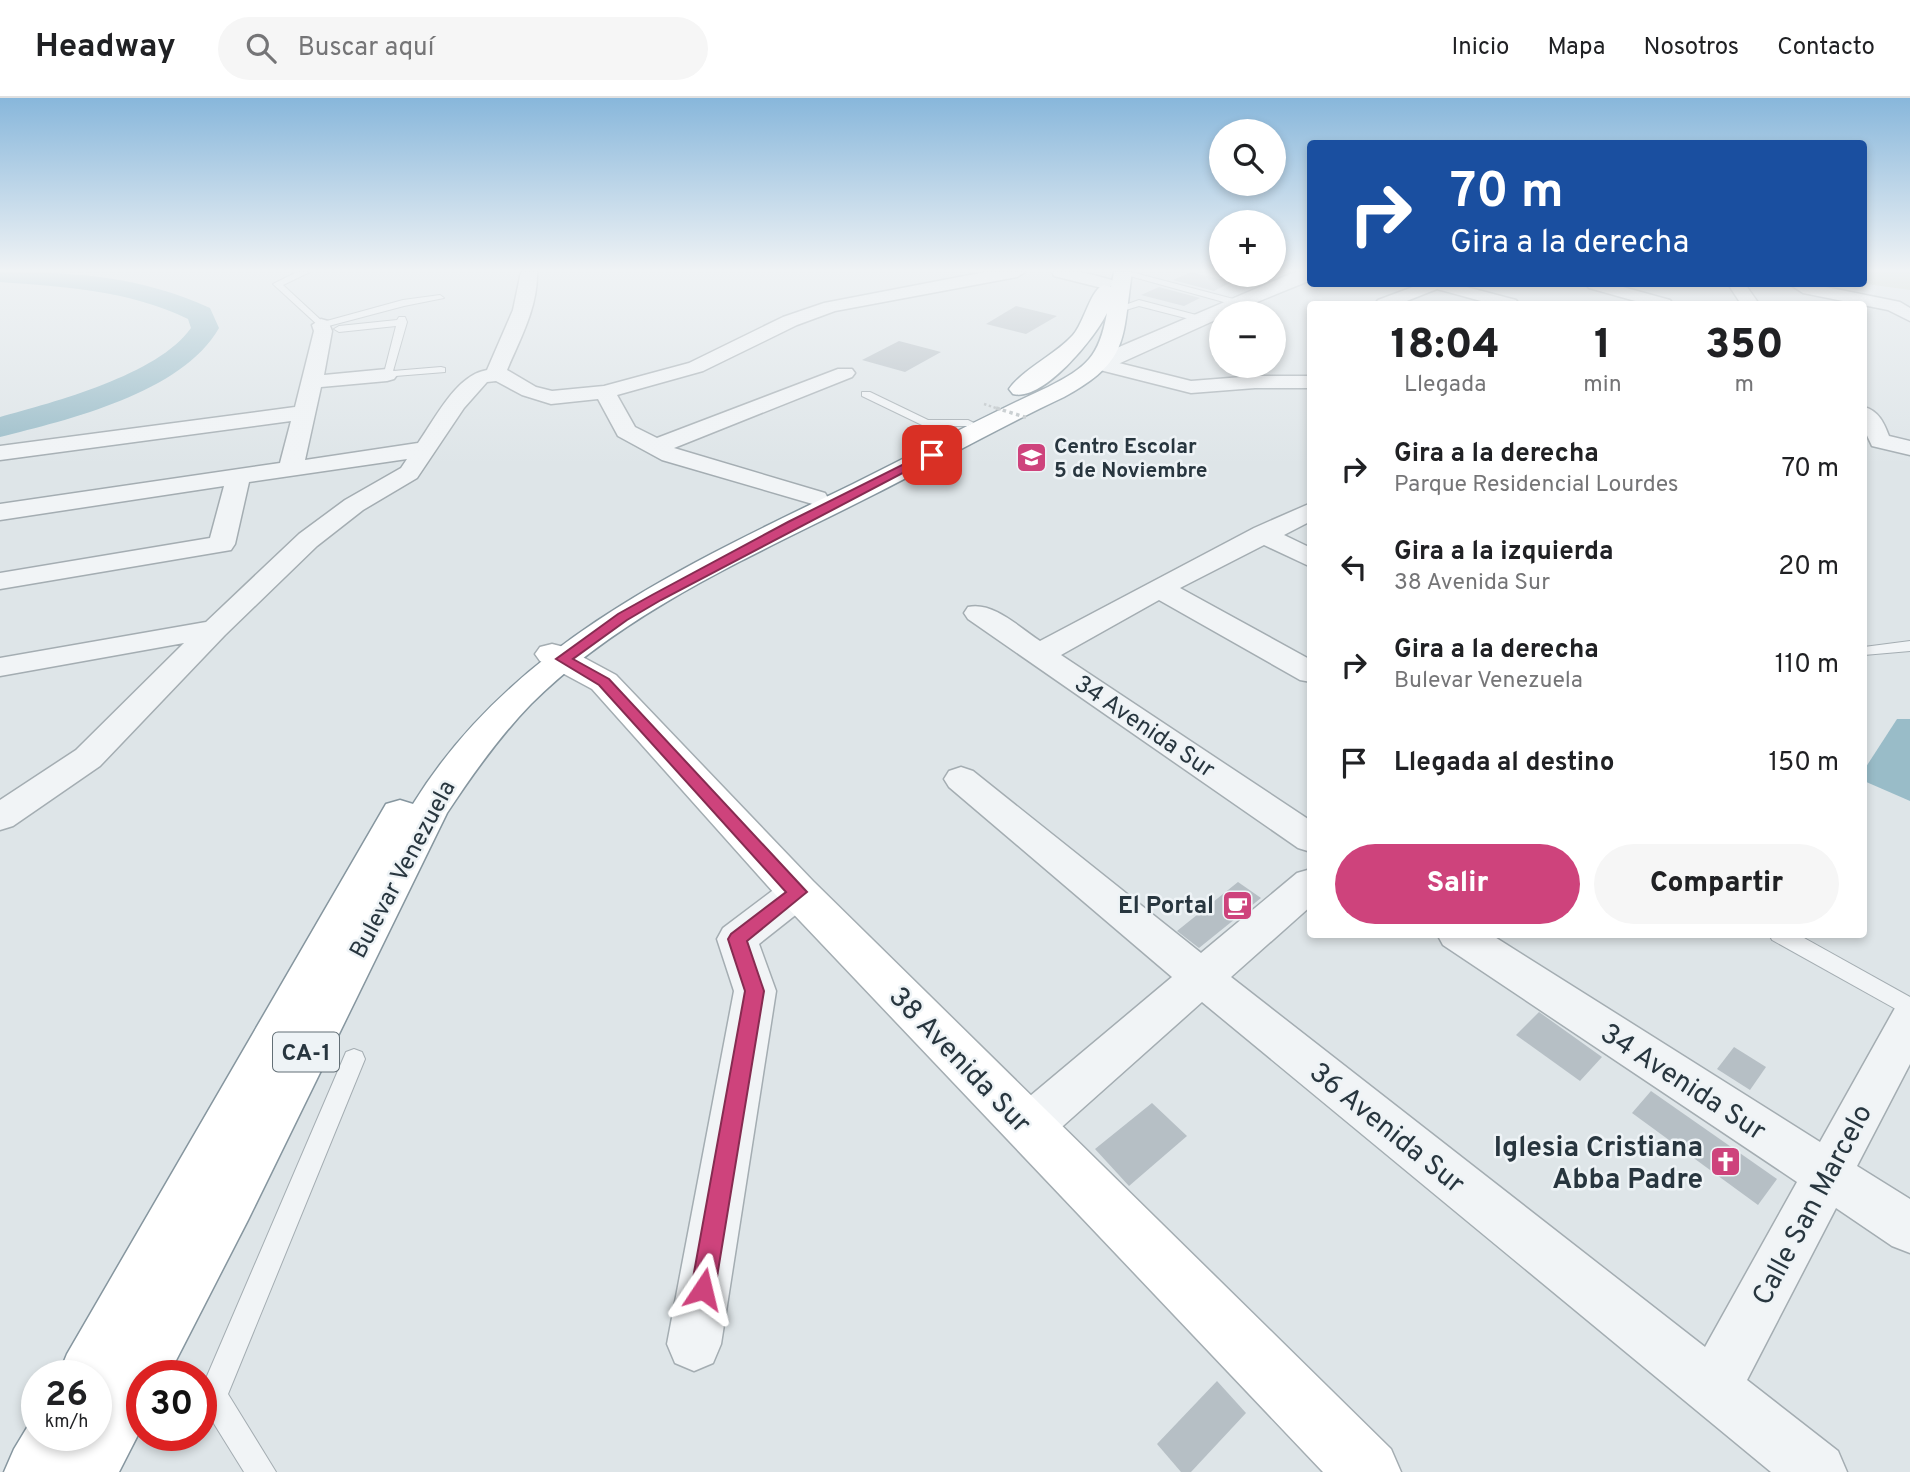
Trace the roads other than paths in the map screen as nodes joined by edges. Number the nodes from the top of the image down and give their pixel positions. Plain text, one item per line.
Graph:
1 (321, 336) edge
2 (398, 336) edge
3 (510, 336) edge
4 (759, 336) edge
5 (1085, 336) edge
6 (1117, 336) edge
7 (1160, 336) edge
8 (1069, 351) junction
9 (1109, 357) junction
10 (441, 370) dead end
11 (845, 373) dead end
12 (495, 374) junction
13 (387, 375) junction
14 (313, 382) junction
15 (1307, 382) edge
16 (605, 392) junction
17 (866, 394) dead end
18 (302, 412) junction
19 (1867, 417) edge
20 (927, 434) junction
21 (1872, 446) edge
22 (655, 447) junction
23 (1910, 448) edge
24 (425, 449) junction
25 (0, 453) edge
26 (291, 469) junction
27 (238, 477) junction
28 (816, 498) junction
29 (0, 512) edge
30 (1307, 513) edge
31 (1262, 534) junction
32 (1307, 557) edge
33 (0, 581) edge
34 (1159, 588) junction
35 (978, 613) dead end
36 (595, 618) junction
37 (215, 629) junction
38 (1910, 646) edge
39 (1867, 651) edge
40 (1040, 654) junction
41 (557, 657) junction
42 (0, 667) edge
43 (1307, 671) edge
44 (499, 690) junction
45 (961, 779) dead end
46 (0, 817) edge
47 (1307, 836) edge
48 (1307, 886) edge
49 (798, 892) junction
50 (1463, 938) edge
51 (1786, 938) edge
52 (1201, 977) junction
53 (1910, 1008) edge
54 (1910, 1021) edge
55 (354, 1059) dead end
56 (1028, 1127) junction
57 (1826, 1173) junction
58 (1910, 1228) edge
59 (694, 1343) dead end
60 (98, 1360) edge
61 (1713, 1388) junction
62 (48, 1451) edge
63 (37, 1472) edge
64 (84, 1472) edge
65 (261, 1472) edge
66 (1368, 1472) edge
67 (1817, 1472) edge

1 - 14 street
2 - 13 lane
3 - 12 street
4 - 16 street
5 - 8 main road, Bulevar Venezuela / CA-1
6 - 9 main road
7 - 9 street
8 - 9 main road
8 - 20 main road, Bulevar Venezuela / CA-1
9 - 15 street
9 - 41 main road, Bulevar Venezuela / CA-1
10 - 13 lane
11 - 22 street
12 - 16 street
12 - 24 street
13 - 14 street
14 - 18 street
16 - 22 street
17 - 20 lane
18 - 25 street
18 - 26 street
19 - 21 street
20 - 28 main road, Bulevar Venezuela / CA-1
21 - 23 street
22 - 28 street
24 - 26 street
24 - 37 street
26 - 27 street
27 - 29 street
27 - 33 street
28 - 36 main road, Bulevar Venezuela / CA-1
30 - 31 street
31 - 32 street
31 - 34 street
34 - 40 street
34 - 43 street
35 - 40 street, 34 Avenida Sur
36 - 41 main road
36 - 44 main road, Bulevar Venezuela / CA-1
37 - 42 street
37 - 46 street
38 - 39 lane
40 - 47 street, 34 Avenida Sur
41 - 44 main road
41 - 49 main road, 38 Avenida Sur
41 - 64 main road, Bulevar Venezuela / CA-1
44 - 60 main road, Bulevar Venezuela / CA-1
45 - 52 street, 36 Avenida Sur
48 - 52 street
49 - 56 main road, 38 Avenida Sur
49 - 59 street
50 - 57 street, 34 Avenida Sur
51 - 53 lane
52 - 56 street
52 - 61 street, 36 Avenida Sur
54 - 57 street, Calle San Marcelo
55 - 65 lane
56 - 66 main road, 38 Avenida Sur
57 - 58 street, 34 Avenida Sur
57 - 61 street, Calle San Marcelo
61 - 67 street, 36 Avenida Sur
62 - 63 main road

